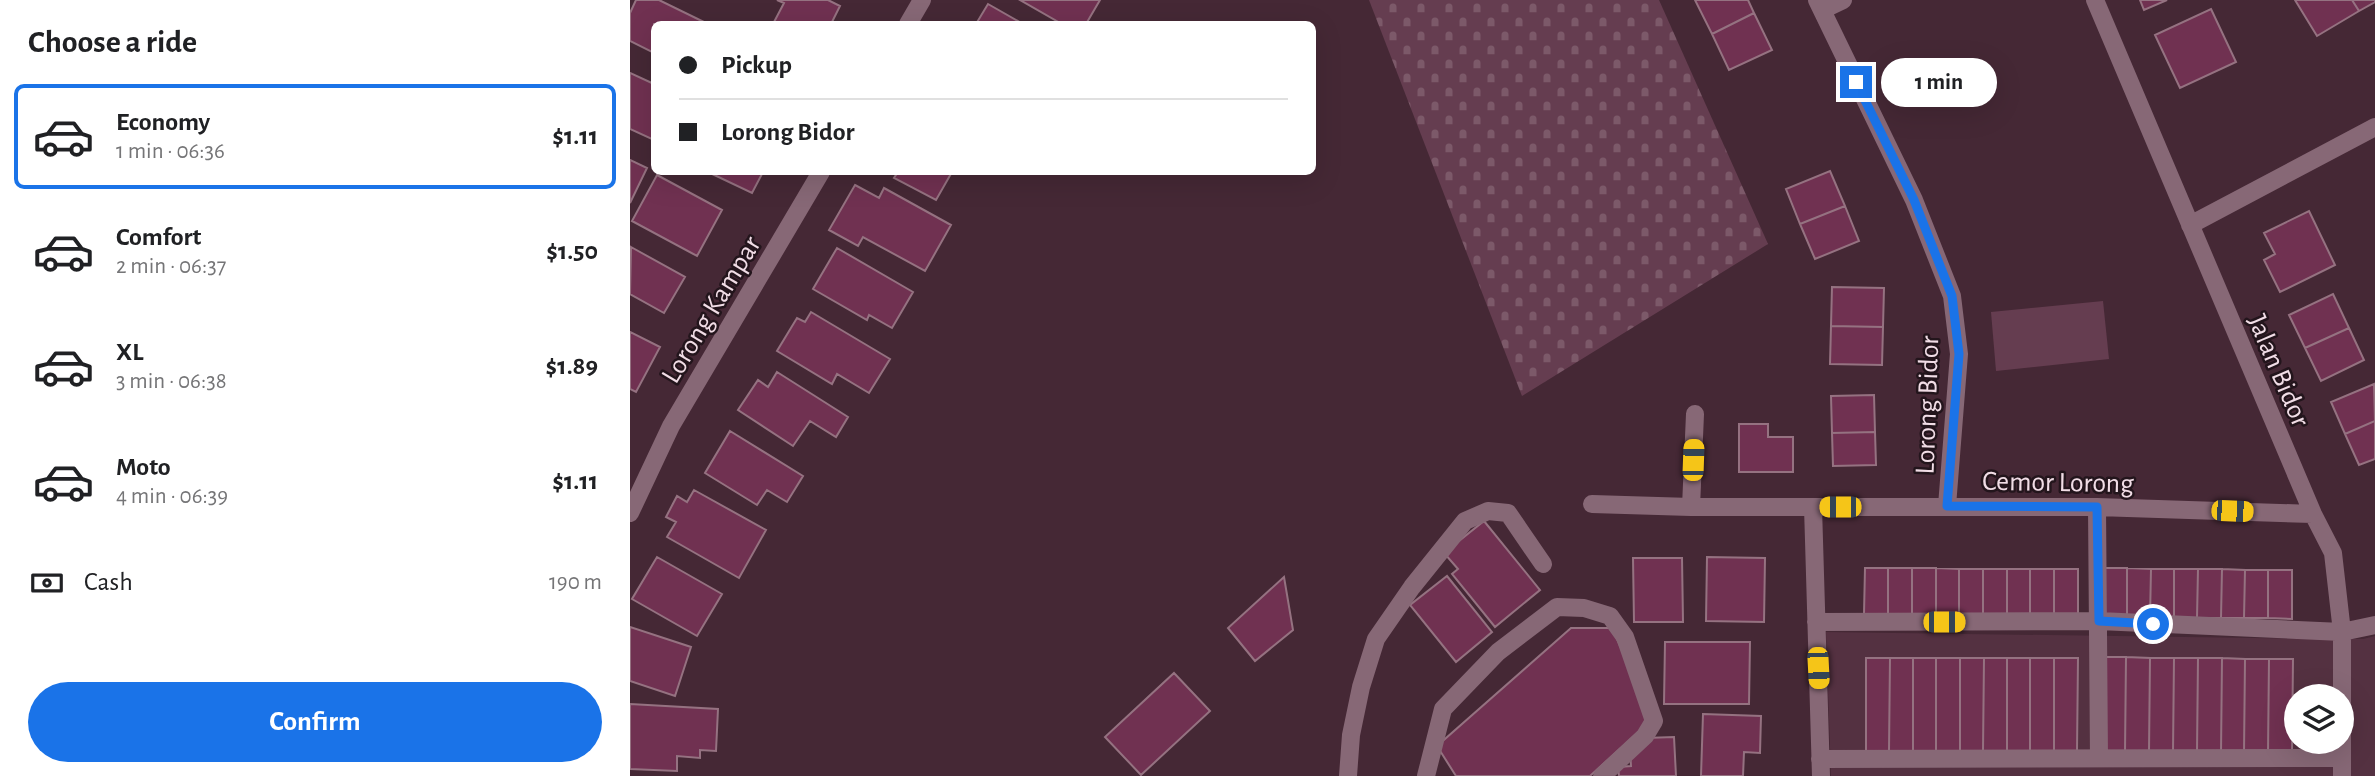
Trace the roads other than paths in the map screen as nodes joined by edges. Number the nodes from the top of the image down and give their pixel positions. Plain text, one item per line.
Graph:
1 (922, 0) edge
2 (1843, 0) edge
3 (2095, 0) edge
4 (1819, 5) edge
5 (910, 21) edge
6 (2375, 127) edge
7 (819, 175) edge
8 (2190, 225) junction
9 (1695, 414) dead end
10 (1592, 504) dead end
11 (1947, 506) junction
12 (1691, 507) junction
13 (1813, 507) junction
14 (2097, 507) junction
15 (630, 513) edge
16 (2313, 514) junction
17 (1544, 564) dead end
18 (2099, 621) junction
19 (1816, 622) junction
20 (2375, 625) edge
21 (2342, 632) junction
22 (2099, 758) junction
23 (1820, 767) edge
24 (2342, 767) edge
25 (1348, 776) edge
26 (1426, 776) edge
27 (1602, 776) edge

1 - 5 street
2 - 4 street
3 - 8 street, Jalan Bidor
4 - 11 street, Lorong Bidor
6 - 8 street
7 - 15 street, Lorong Kampar
8 - 16 street, Jalan Bidor
9 - 12 street
10 - 12 street, Cemor Lorong
11 - 13 street, Cemor Lorong
11 - 14 street, Cemor Lorong
12 - 13 street, Cemor Lorong
13 - 19 street
14 - 16 street, Cemor Lorong
14 - 18 street
16 - 21 street, Jalan Bidor
17 - 25 street
18 - 19 street
18 - 21 street
18 - 22 street
19 - 23 street
20 - 21 street
21 - 24 street, Jalan Bidor
22 - 23 street
22 - 24 street
26 - 27 street

